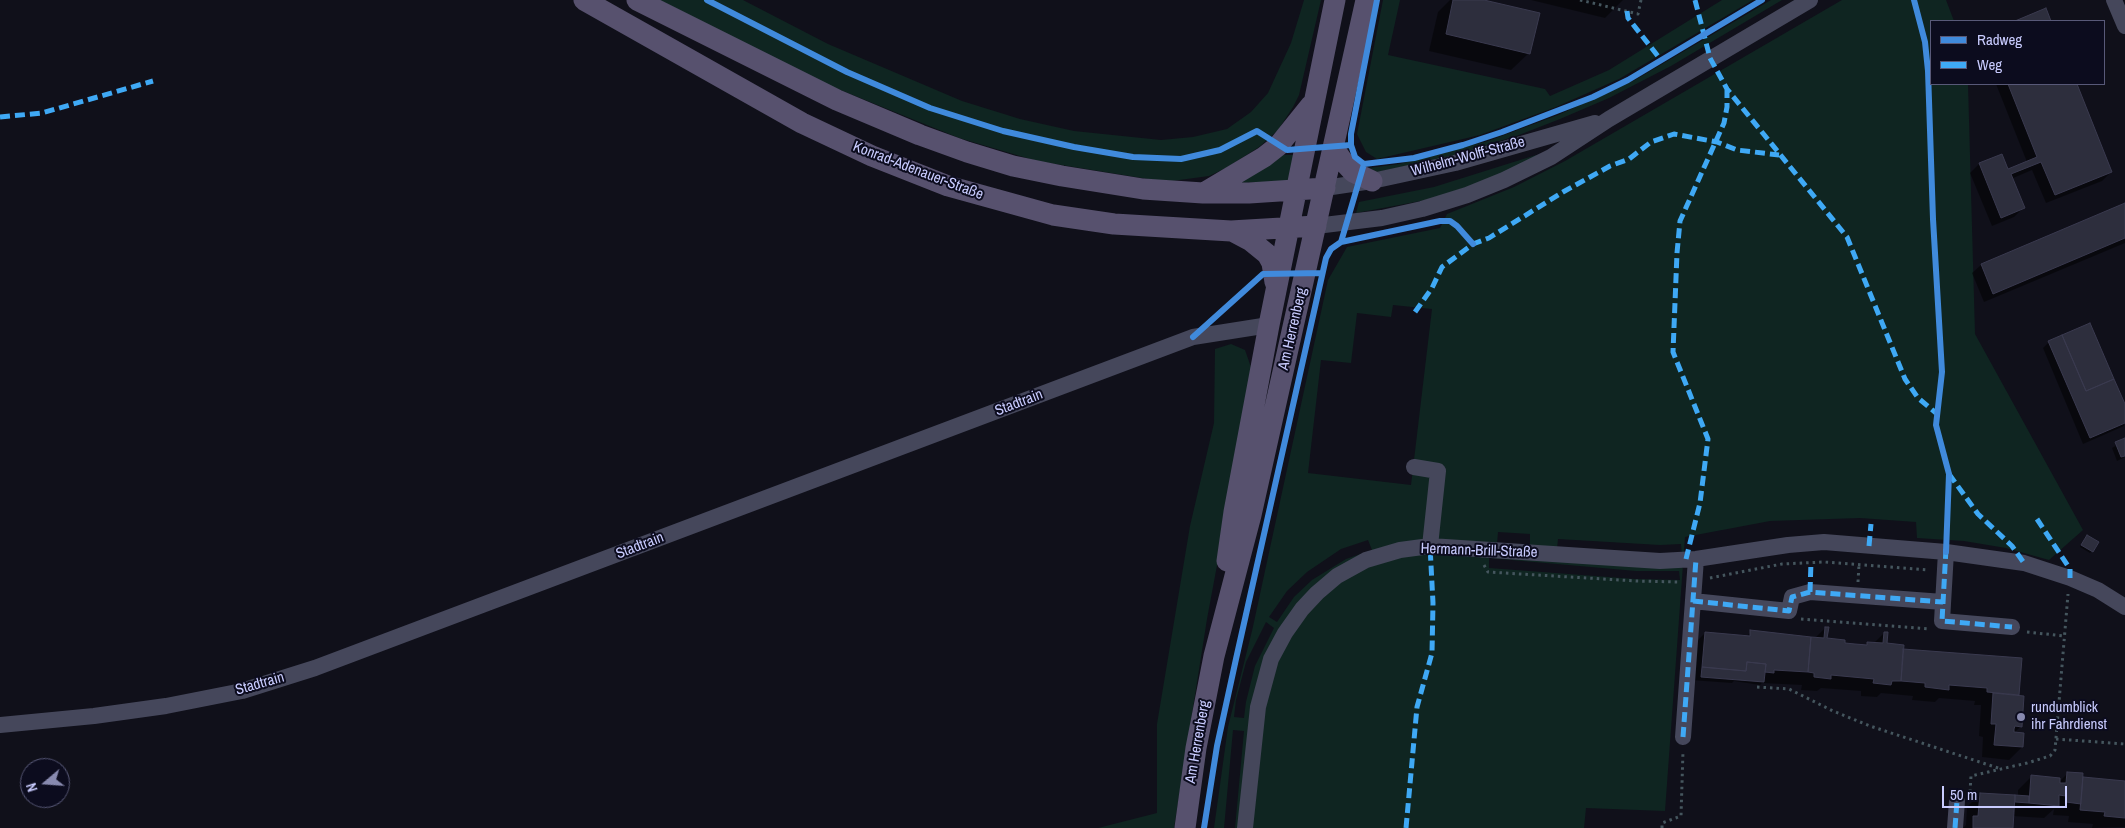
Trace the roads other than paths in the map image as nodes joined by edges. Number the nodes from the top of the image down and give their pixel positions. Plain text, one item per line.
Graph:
1 (584, 0) edge
2 (637, 0) edge
3 (1335, 0) edge
4 (1366, 0) edge
5 (1810, 0) edge
6 (2114, 0) edge
7 (2125, 26) edge
8 (1314, 101) junction
9 (1609, 119) junction
10 (1334, 147) junction
11 (1372, 181) junction
12 (1325, 188) junction
13 (1296, 190) junction
14 (1203, 193) junction
15 (1316, 226) junction
16 (1288, 229) junction
17 (1231, 231) junction
18 (1276, 292) junction
19 (1269, 325) junction
20 (1414, 468) dead end
21 (1430, 546) junction
22 (1946, 552) junction
23 (1696, 559) junction
24 (1693, 601) junction
25 (1943, 602) junction
26 (2125, 608) edge
27 (2012, 627) road end
28 (1214, 656) junction
29 (0, 725) edge
30 (1683, 737) road end
31 (1957, 801) road end
32 (1185, 828) edge
33 (1245, 828) edge
34 (1955, 828) edge

1 - 17 main road, Konrad-Adenauer-Straße
2 - 14 main road
3 - 8 main road
4 - 10 main road, Am Herrenberg
5 - 9 street, Wilhelm-Wolff-Straße
6 - 7 street
8 - 13 main road, Am Herrenberg
8 - 14 main road
9 - 11 street, Wilhelm-Wolff-Straße
9 - 15 street, Wilhelm-Wolff-Straße
10 - 11 main road
10 - 12 main road, Am Herrenberg
11 - 12 street, Wilhelm-Wolff-Straße
12 - 13 main road
12 - 15 main road, Am Herrenberg
13 - 14 main road
13 - 16 main road, Am Herrenberg
15 - 16 main road, Konrad-Adenauer-Straße
15 - 28 main road, Am Herrenberg
16 - 17 main road, Konrad-Adenauer-Straße
16 - 18 main road, Am Herrenberg
17 - 18 main road
18 - 19 main road, Am Herrenberg
19 - 28 main road, Am Herrenberg
19 - 29 street, Stadtrain
20 - 21 street
21 - 23 street, Hermann-Brill-Straße
21 - 33 street, Hermann-Brill-Straße
22 - 23 street, Hermann-Brill-Straße
22 - 25 street
22 - 26 street, Hermann-Brill-Straße
23 - 24 street
24 - 25 street
24 - 30 street
25 - 27 street
28 - 32 main road, Am Herrenberg
31 - 34 street

